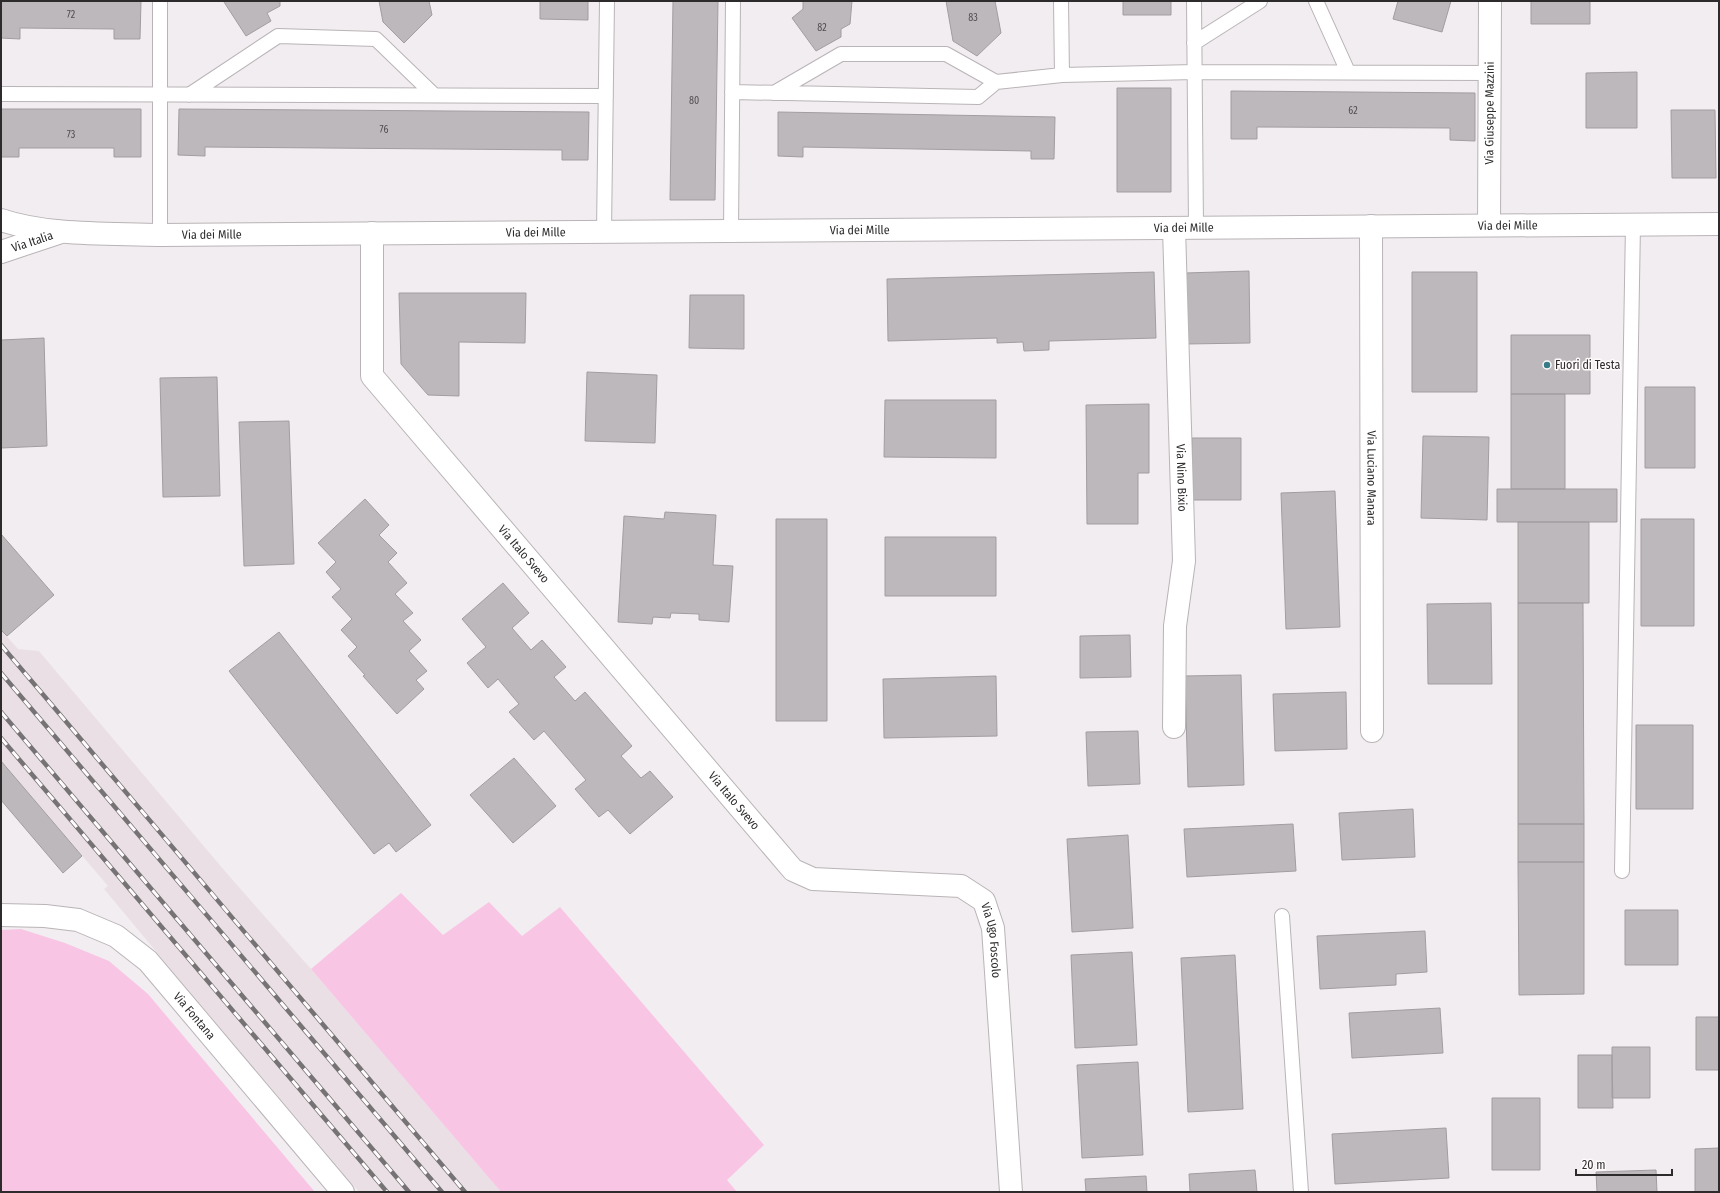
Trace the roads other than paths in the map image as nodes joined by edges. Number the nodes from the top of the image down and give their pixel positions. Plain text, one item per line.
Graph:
1 (160, 1) edge
2 (607, 1) edge
3 (733, 1) edge
4 (1061, 1) edge
5 (1194, 1) edge
6 (1260, 1) edge
7 (1316, 1) edge
8 (1490, 1) edge
9 (1194, 43) junction
10 (1195, 72) junction
11 (1348, 72) junction
12 (1490, 73) junction
13 (1062, 75) junction
14 (996, 82) junction
15 (732, 92) junction
16 (774, 93) junction
17 (1, 94) edge
18 (160, 96) junction
19 (189, 96) junction
20 (434, 96) junction
21 (606, 96) junction
22 (1, 220) edge
23 (1633, 224) junction
24 (1719, 224) edge
25 (1489, 225) junction
26 (1371, 226) junction
27 (1196, 227) junction
28 (1174, 228) junction
29 (731, 230) junction
30 (63, 231) junction
31 (604, 232) junction
32 (372, 233) junction
33 (160, 235) junction
34 (1, 252) edge
35 (1174, 727) dead end
36 (1372, 731) dead end
37 (768, 841) joint
38 (1622, 871) dead end
39 (1, 915) edge
40 (1282, 916) dead end
41 (343, 1192) edge
42 (1011, 1192) edge
43 (1301, 1192) edge

1 - 18 lane
2 - 21 lane
3 - 15 lane
4 - 13 lane
5 - 9 lane
6 - 9 lane
7 - 11 lane
8 - 12 street, Via Giuseppe Mazzini
9 - 10 lane
10 - 11 lane
10 - 13 lane
10 - 27 lane
11 - 12 lane
12 - 25 street, Via Giuseppe Mazzini
13 - 14 lane
14 - 16 lane
14 - 16 lane
15 - 16 lane
15 - 29 lane
17 - 18 lane
18 - 19 lane
18 - 33 lane
19 - 20 lane
19 - 20 lane
20 - 21 lane
21 - 31 lane
22 - 30 street, Via dei Mille
23 - 24 street, Via dei Mille
23 - 25 street, Via dei Mille
23 - 38 lane
25 - 26 street, Via dei Mille
26 - 27 street, Via dei Mille
26 - 36 street, Via Luciano Manara
27 - 28 street, Via dei Mille
28 - 29 street, Via dei Mille
28 - 35 street, Via Nino Bixio
29 - 31 street, Via dei Mille
30 - 33 street, Via dei Mille
30 - 34 street, Via Italia
31 - 32 street, Via dei Mille
32 - 33 street, Via dei Mille
32 - 37 street, Via Italo Svevo
37 - 42 street, Via Ugo Foscolo
39 - 41 street, Via Fontana
40 - 43 lane

